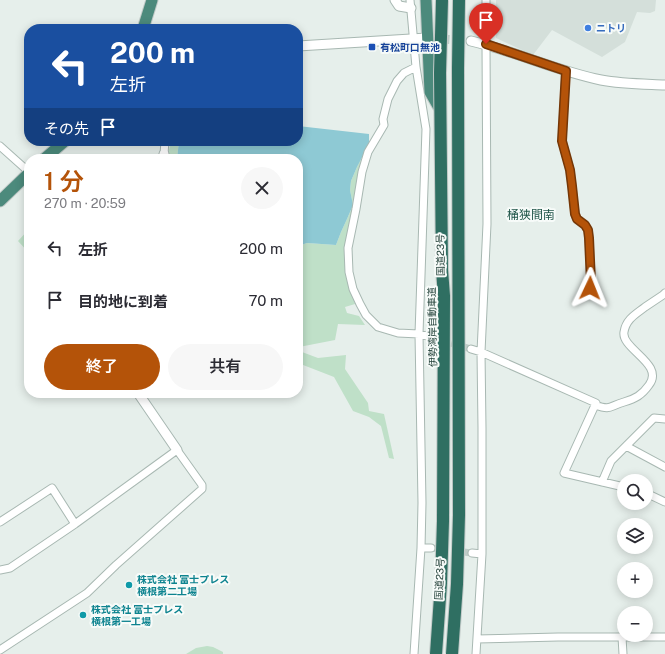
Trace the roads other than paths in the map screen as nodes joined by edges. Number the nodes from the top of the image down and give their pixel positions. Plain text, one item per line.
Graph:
1 (152, 0) edge
2 (395, 0) edge
3 (426, 0) edge
4 (437, 0) edge
5 (442, 0) edge
6 (460, 0) edge
7 (486, 0) edge
8 (411, 4) edge
9 (145, 24) edge
10 (413, 38) junction
11 (427, 38) tunnel mouth
12 (471, 41) tunnel mouth
13 (486, 44) junction
14 (303, 46) edge
15 (416, 67) junction
16 (566, 71) junction
17 (665, 85) edge
18 (438, 106) junction
19 (0, 146) edge
20 (59, 146) edge
21 (50, 154) edge
22 (24, 168) edge
23 (24, 178) edge
24 (0, 201) edge
25 (590, 288) dead end
26 (665, 293) edge
27 (419, 334) junction
28 (431, 337) tunnel mouth
29 (471, 349) tunnel mouth
30 (481, 352) junction
31 (141, 398) edge
32 (595, 405) junction
33 (665, 419) edge
34 (626, 446) junction
35 (177, 450) junction
36 (665, 467) edge
37 (602, 482) junction
38 (617, 485) edge
39 (653, 496) edge
40 (665, 502) edge
41 (0, 522) edge
42 (75, 524) junction
43 (421, 548) junction
44 (431, 548) tunnel mouth
45 (472, 553) tunnel mouth
46 (482, 554) junction
47 (0, 570) edge
48 (617, 637) edge
49 (653, 637) edge
50 (665, 637) edge
51 (477, 639) junction
52 (622, 642) edge
53 (0, 650) edge
54 (414, 654) edge
55 (435, 654) edge
56 (453, 654) edge
57 (476, 654) edge
58 (623, 654) edge

1 - 9 highway
2 - 8 street
3 - 18 highway
4 - 18 highway, 国道23号
5 - 55 highway, 伊勢湾岸自動車道, bridge
6 - 56 highway, bridge
7 - 13 street
8 - 10 street
10 - 11 street
10 - 14 street
10 - 15 street
12 - 13 street
13 - 16 street
13 - 30 street
15 - 27 street
15 - 27 street
16 - 17 street
16 - 25 street
18 - 55 highway, 国道23号
19 - 22 street
20 - 21 highway
23 - 24 highway
26 - 32 street
27 - 28 street
27 - 43 street
29 - 30 street
30 - 32 street
30 - 46 street
31 - 35 street
32 - 37 street
33 - 34 street
34 - 36 street
34 - 37 street
35 - 42 street
35 - 53 street
37 - 38 street
39 - 40 street
41 - 42 street
42 - 47 street
43 - 44 street
43 - 54 street
45 - 46 street
46 - 51 street
48 - 51 street
49 - 50 street
51 - 57 street
52 - 58 street

